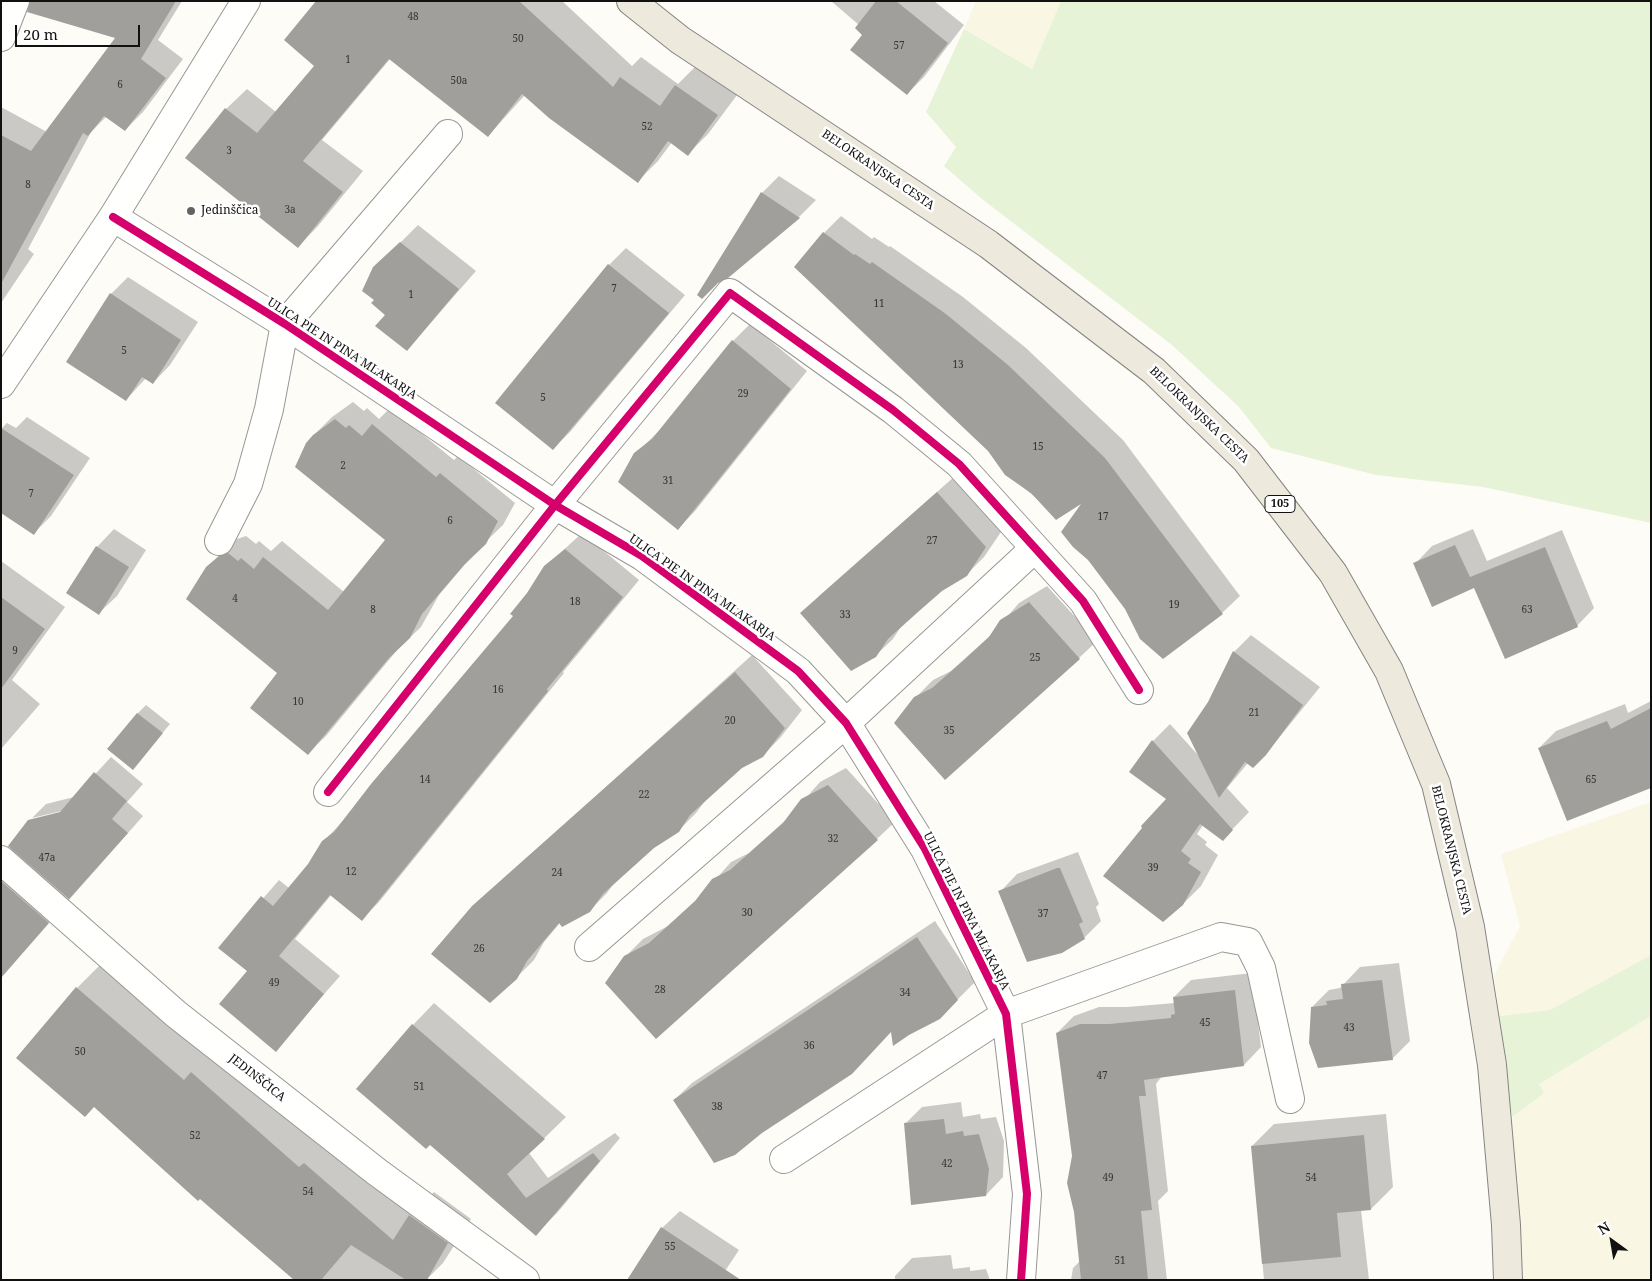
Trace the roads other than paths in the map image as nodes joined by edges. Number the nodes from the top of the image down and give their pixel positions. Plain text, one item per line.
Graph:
1 (15, 1) edge
2 (246, 1) edge
3 (631, 1) edge
4 (1, 37) edge
5 (448, 134) dead end
6 (112, 217) junction
7 (285, 324) junction
8 (1, 384) edge
9 (555, 505) junction
10 (219, 541) dead end
11 (1035, 548) junction
12 (1139, 690) dead end
13 (846, 723) junction
14 (328, 792) dead end
15 (1, 860) edge
16 (589, 948) dead end
17 (1006, 1014) junction
18 (1290, 1099) dead end
19 (784, 1159) dead end
20 (525, 1280) edge
21 (1021, 1280) edge
22 (1508, 1280) edge

1 - 4 street
2 - 6 street
3 - 22 main road, BELOKRANJSKA CESTA / 105
5 - 7 street
6 - 7 street, ULICA PIE IN PINA MLAKARJA
6 - 8 street
7 - 9 street, ULICA PIE IN PINA MLAKARJA
7 - 10 street
9 - 11 street
9 - 13 street, ULICA PIE IN PINA MLAKARJA
9 - 14 street
11 - 12 street
11 - 13 street
13 - 16 street
13 - 17 street, ULICA PIE IN PINA MLAKARJA
15 - 20 street, JEDINŠČICA
17 - 18 street
17 - 19 street
17 - 21 street, ULICA PIE IN PINA MLAKARJA

